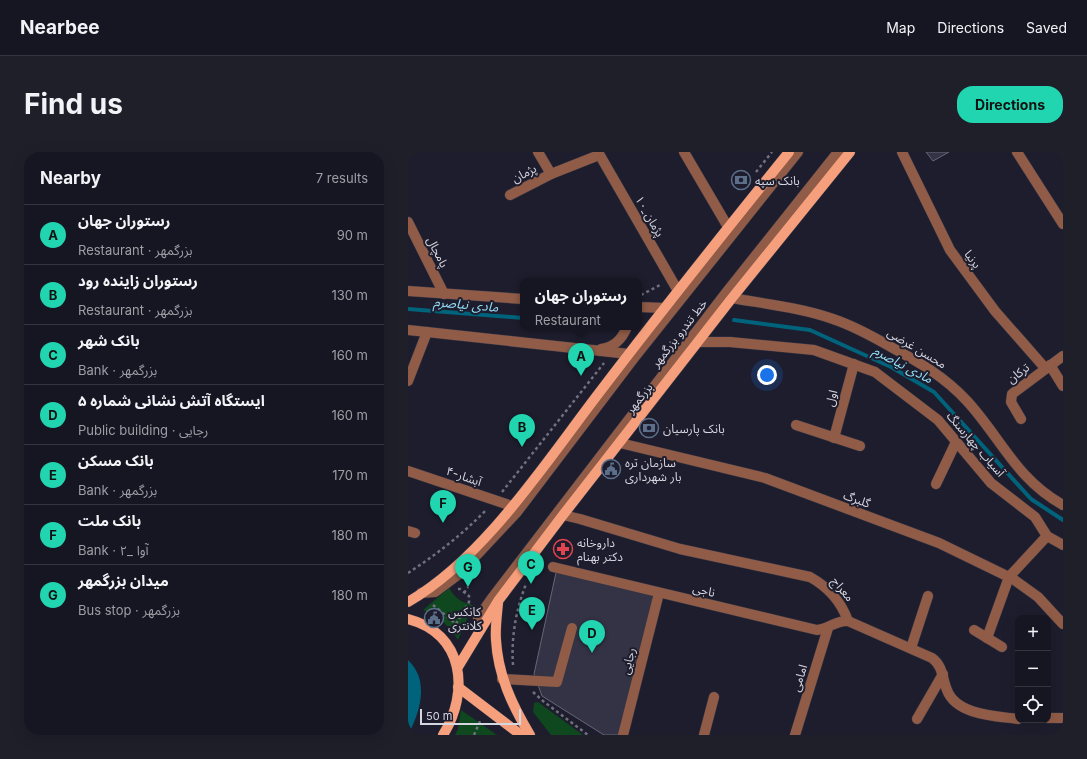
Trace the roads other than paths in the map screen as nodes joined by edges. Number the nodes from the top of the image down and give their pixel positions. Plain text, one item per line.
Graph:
1 (538, 152) edge
2 (684, 152) edge
3 (789, 152) edge
4 (798, 152) edge
5 (838, 152) edge
6 (850, 152) edge
7 (902, 152) edge
8 (1017, 152) edge
9 (598, 153) edge
10 (551, 174) junction
11 (510, 195) dead end
12 (408, 222) edge
13 (1063, 224) edge
14 (728, 227) junction
15 (408, 291) edge
16 (678, 291) junction
17 (444, 294) junction
18 (732, 298) junction
19 (520, 299) edge
20 (642, 307) edge
21 (665, 308) junction
22 (408, 330) edge
23 (626, 330) edge
24 (427, 332) junction
25 (699, 342) junction
26 (598, 349) junction
27 (629, 354) junction
28 (1063, 356) edge
29 (854, 364) junction
30 (1048, 366) junction
31 (410, 368) edge
32 (408, 381) edge
33 (1063, 386) edge
34 (1021, 419) dead end
35 (796, 425) dead end
36 (834, 438) junction
37 (956, 442) junction
38 (620, 443) junction
39 (860, 446) dead end
40 (408, 471) edge
41 (936, 484) dead end
42 (1063, 505) edge
43 (512, 506) junction
44 (563, 515) junction
45 (1047, 536) junction
46 (1063, 545) edge
47 (553, 567) dead end
48 (1009, 577) junction
49 (659, 593) junction
50 (928, 596) dead end
51 (413, 598) edge
52 (498, 601) junction
53 (408, 619) edge
54 (848, 621) junction
55 (1063, 624) edge
56 (572, 628) dead end
57 (828, 628) junction
58 (481, 629) junction
59 (974, 630) dead end
60 (987, 638) junction
61 (1002, 647) dead end
62 (911, 648) junction
63 (458, 667) junction
64 (943, 674) junction
65 (502, 679) junction
66 (458, 687) junction
67 (714, 697) dead end
68 (1051, 718) edge
69 (1063, 718) edge
70 (917, 719) dead end
71 (1015, 719) edge
72 (443, 735) edge
73 (521, 735) edge
74 (530, 735) edge
75 (623, 735) edge
76 (704, 735) edge
77 (795, 735) edge

1 - 10 street, پژمان
2 - 14 street
3 - 14 main road
4 - 51 street, خط تندرو بزرگمهر
5 - 58 street, خط تندرو بزرگمهر
6 - 18 main road, بزرگمهر
7 - 30 street, پرنیا
8 - 13 street
9 - 10 street, پژمان
9 - 16 street, ۱۰_پژمان
10 - 11 street, پژمان
12 - 17 street, پامچال
14 - 16 main road
15 - 17 street
16 - 21 main road
17 - 19 street
18 - 25 main road, بزرگمهر
18 - 42 street, محسن غرضی
20 - 21 street
21 - 27 main road
22 - 24 street
23 - 26 street
24 - 26 street
24 - 31 street
25 - 29 street, آسیاب چهارسنگ
25 - 38 main road, بزرگمهر
26 - 27 street
27 - 43 main road
28 - 30 street, ترکان
29 - 36 street, اول
29 - 37 street, آسیاب چهارسنگ
30 - 33 street, پرنیا
30 - 34 street, ترکان
31 - 32 street
35 - 36 street
36 - 39 street
37 - 41 street
37 - 45 street, آسیاب چهارسنگ
38 - 44 main road, بزرگمهر
38 - 48 street, گلبرگ
40 - 43 street, ۴-آبشار
43 - 51 main road
44 - 52 main road, بزرگمهر
44 - 54 street, معراج
45 - 46 street, آسیاب چهارسنگ
45 - 48 street
47 - 49 street, ناجی
48 - 55 street, گلبرگ
48 - 60 street
49 - 57 street, ناجی
49 - 75 street, رجایی
50 - 62 street
52 - 58 main road, بزرگمهر
52 - 65 main road
53 - 63 main road
54 - 57 street, ناجی
54 - 62 street, معراج
56 - 65 street
57 - 77 street, امامی
58 - 63 main road, بزرگمهر
59 - 60 street
60 - 61 street
62 - 64 street, معراج
63 - 66 main road
64 - 70 street
64 - 71 street, معراج
65 - 74 main road
66 - 72 main road
66 - 73 main road
67 - 76 street
68 - 69 street

